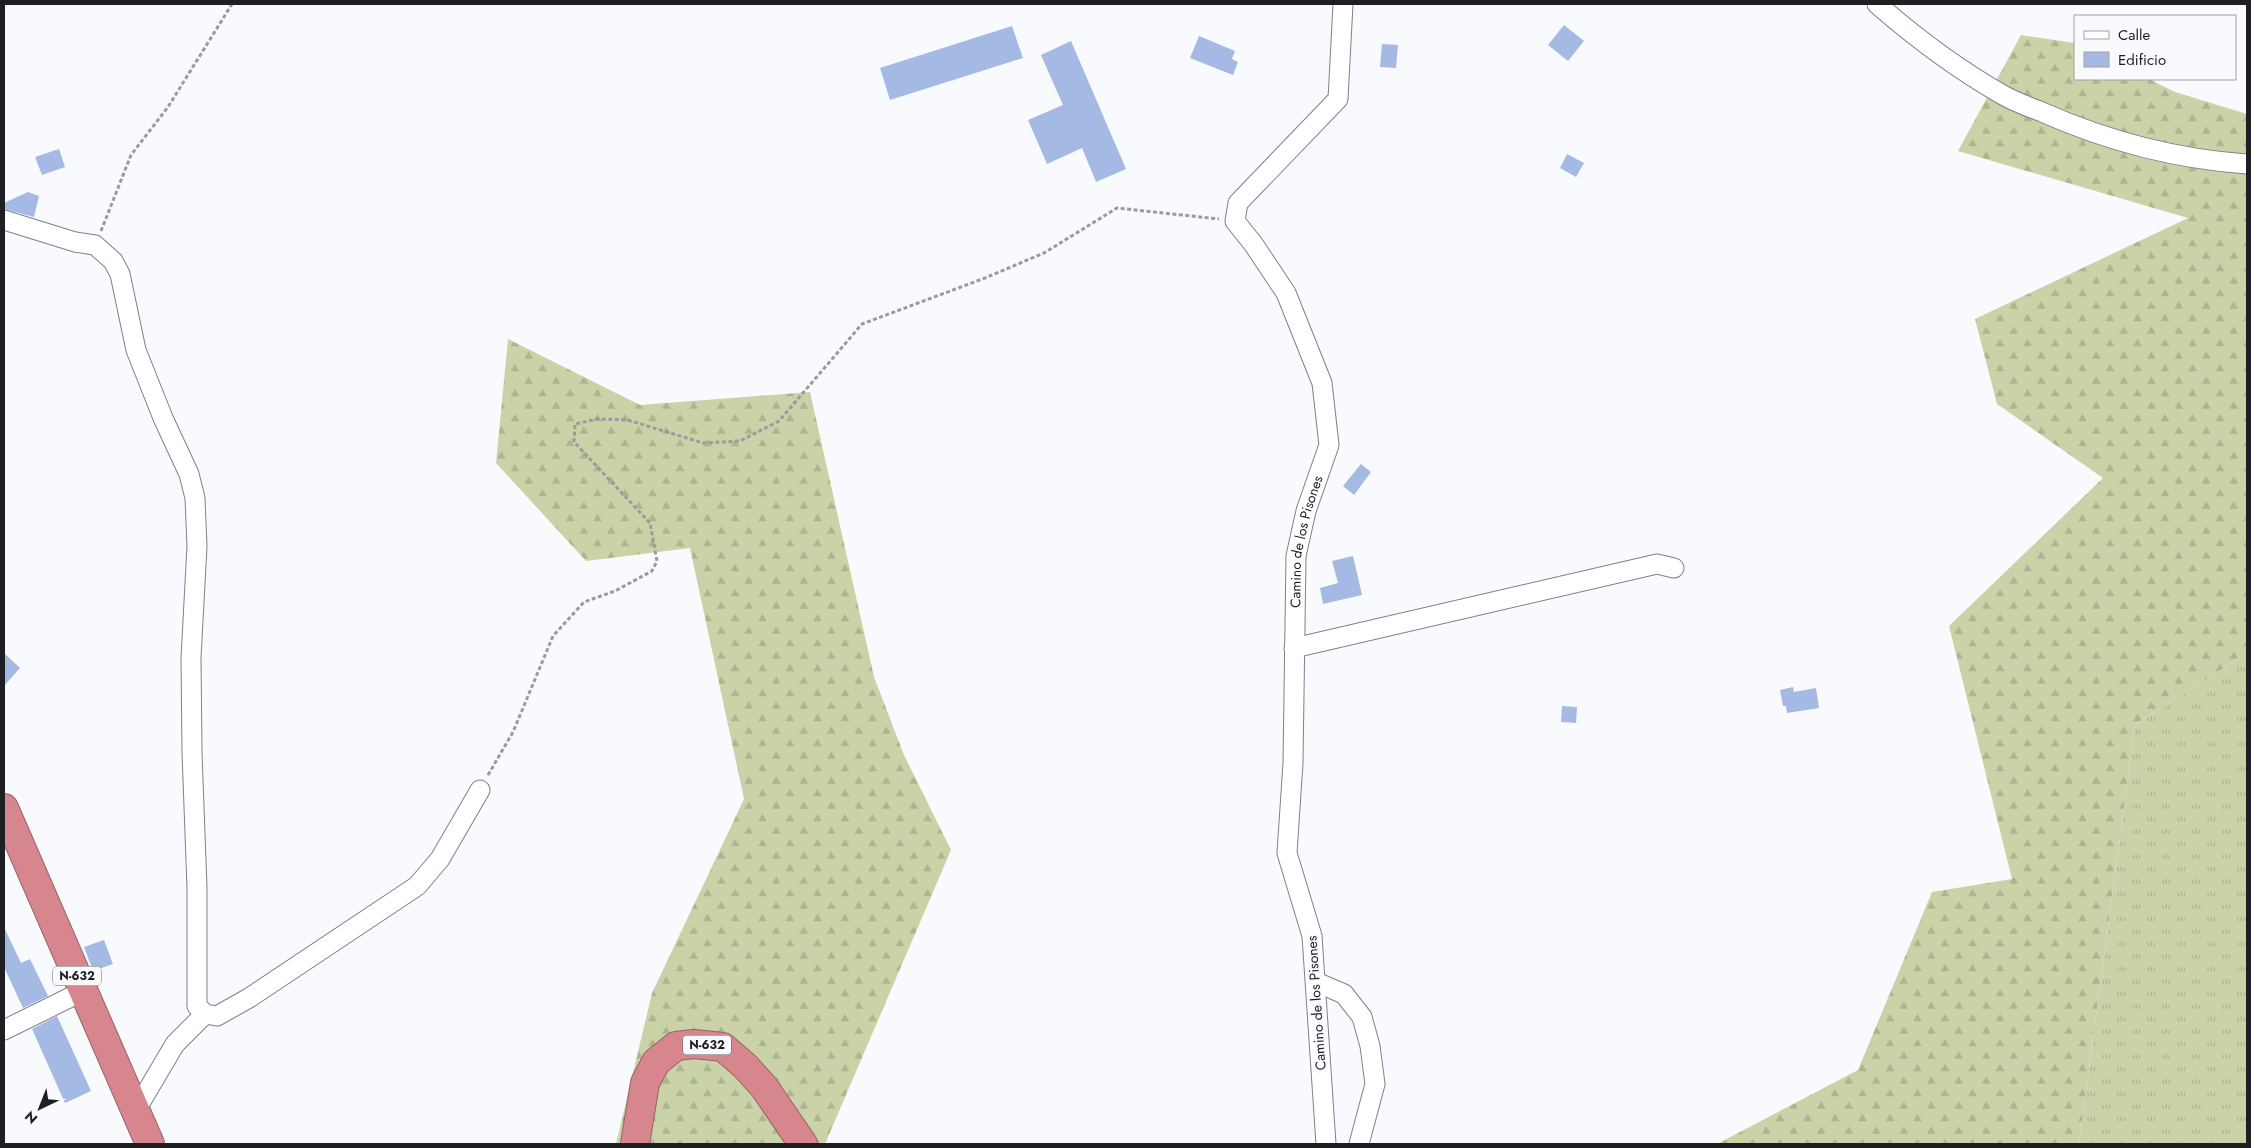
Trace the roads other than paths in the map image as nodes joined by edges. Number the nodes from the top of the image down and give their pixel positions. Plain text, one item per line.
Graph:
1 (1343, 4) edge
2 (1877, 4) edge
3 (2247, 164) edge
4 (4, 220) edge
5 (1674, 568) dead end
6 (1294, 648) junction
7 (480, 790) road end
8 (4, 808) edge
9 (1316, 982) junction
10 (84, 991) junction
11 (205, 1014) junction
12 (4, 1030) edge
13 (136, 1110) junction
14 (150, 1144) edge
15 (636, 1144) edge
16 (804, 1144) edge
17 (1326, 1144) edge
18 (1359, 1144) edge

1 - 6 street, Camino de los Pisones
2 - 3 street
4 - 11 street
5 - 6 street
6 - 9 street, Camino de los Pisones
7 - 11 street
8 - 10 highway, N-632
9 - 17 street, Camino de los Pisones
9 - 18 street
10 - 12 street
10 - 13 highway, N-632
11 - 13 street
13 - 14 highway, N-632
15 - 16 highway, N-632

